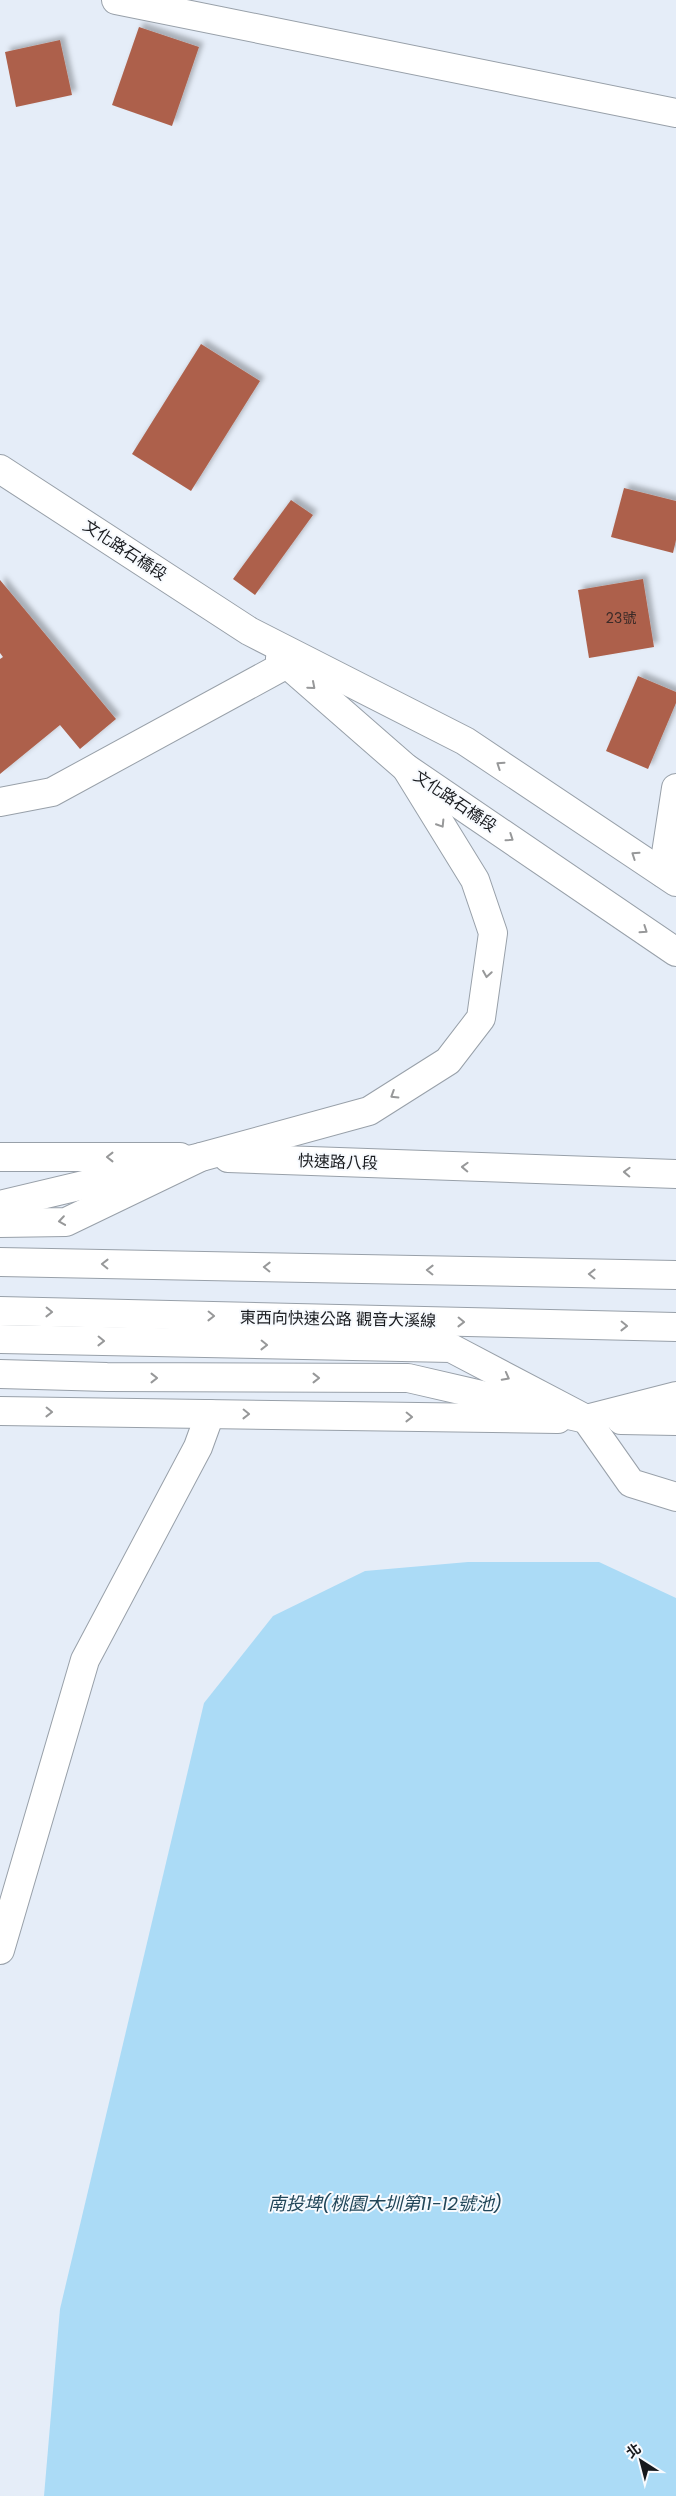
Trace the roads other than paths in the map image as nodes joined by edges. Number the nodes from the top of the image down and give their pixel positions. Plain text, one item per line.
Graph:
1 (116, 0) edge
2 (676, 112) edge
3 (0, 469) edge
4 (249, 630) junction
5 (287, 664) junction
6 (406, 768) junction
7 (676, 788) edge
8 (0, 802) edge
9 (669, 877) edge
10 (676, 952) edge
11 (0, 1157) edge
12 (201, 1157) junction
13 (676, 1174) edge
14 (0, 1205) edge
15 (0, 1223) edge
16 (0, 1262) edge
17 (676, 1276) edge
18 (0, 1311) edge
19 (676, 1327) edge
20 (0, 1339) edge
21 (0, 1374) edge
22 (676, 1396) edge
23 (0, 1411) edge
24 (210, 1414) junction
25 (586, 1419) junction
26 (676, 1421) edge
27 (676, 1497) edge
28 (0, 1950) edge

1 - 2 main road
3 - 4 main road, 文化路石橋段
4 - 5 main road, 文化路石橋段
9 -> 4 main road, 文化路石橋段
5 -> 6 main road, 文化路石橋段
5 - 8 main road
6 -> 10 main road, 文化路石橋段
6 -> 12 main road
7 - 9 main road
12 -> 11 main road, 快速路八段
13 -> 12 main road, 快速路八段
12 - 14 main road
12 -> 15 main road
17 -> 16 main road
18 -> 19 main road, 東西向快速公路 觀音大溪線
20 -> 25 main road
21 -> 25 main road
22 - 25 main road
23 -> 24 main road
24 -> 25 main road
24 - 28 main road
25 - 26 main road
25 - 27 main road

